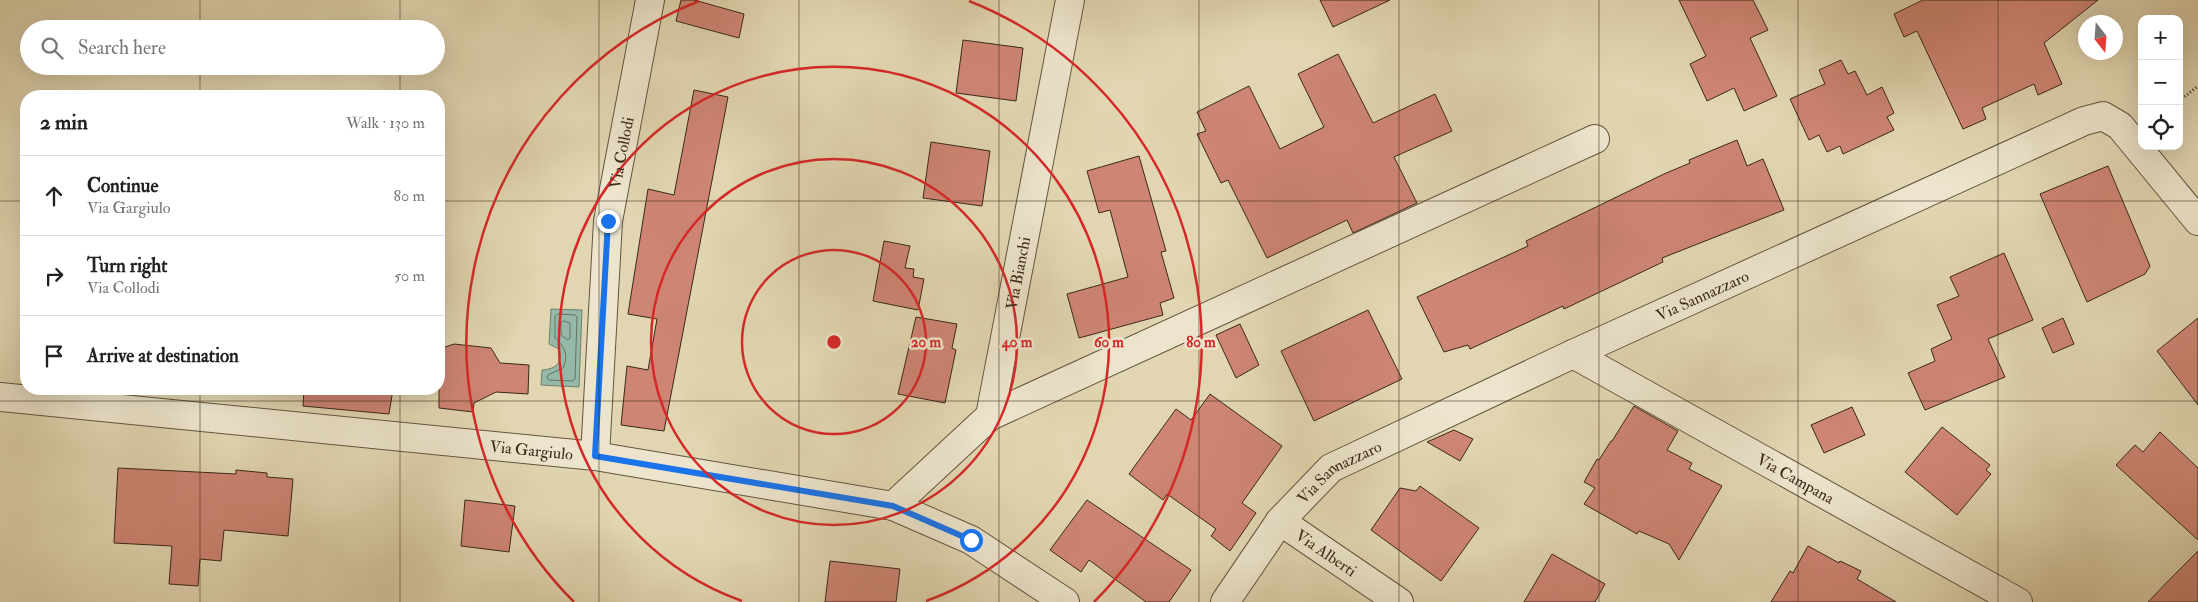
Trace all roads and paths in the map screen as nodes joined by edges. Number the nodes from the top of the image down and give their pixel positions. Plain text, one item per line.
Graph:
1 (650, 0) edge
2 (1070, 0) edge
3 (2198, 86) edge
4 (2183, 97) edge
5 (1595, 139) dead end
6 (2198, 221) edge
7 (1573, 354) junction
8 (0, 397) edge
9 (990, 416) junction
10 (595, 456) junction
11 (893, 506) junction
12 (1280, 520) junction
13 (1065, 602) edge
14 (1225, 602) edge
15 (1399, 602) edge
16 (2018, 602) edge

1 - 10 street, Via Collodi
2 - 9 street, Via Bianchi
3 - 4 path
5 - 9 street
6 - 7 street, Via Sannazzaro
7 - 12 street, Via Sannazzaro
7 - 16 street, Via Campana
8 - 10 street, Via Gargiulo
9 - 11 street
10 - 11 street, Via Gargiulo
11 - 13 street, Via Gargiulo
12 - 14 street, Via Sannazzaro
12 - 15 street, Via Alberti

